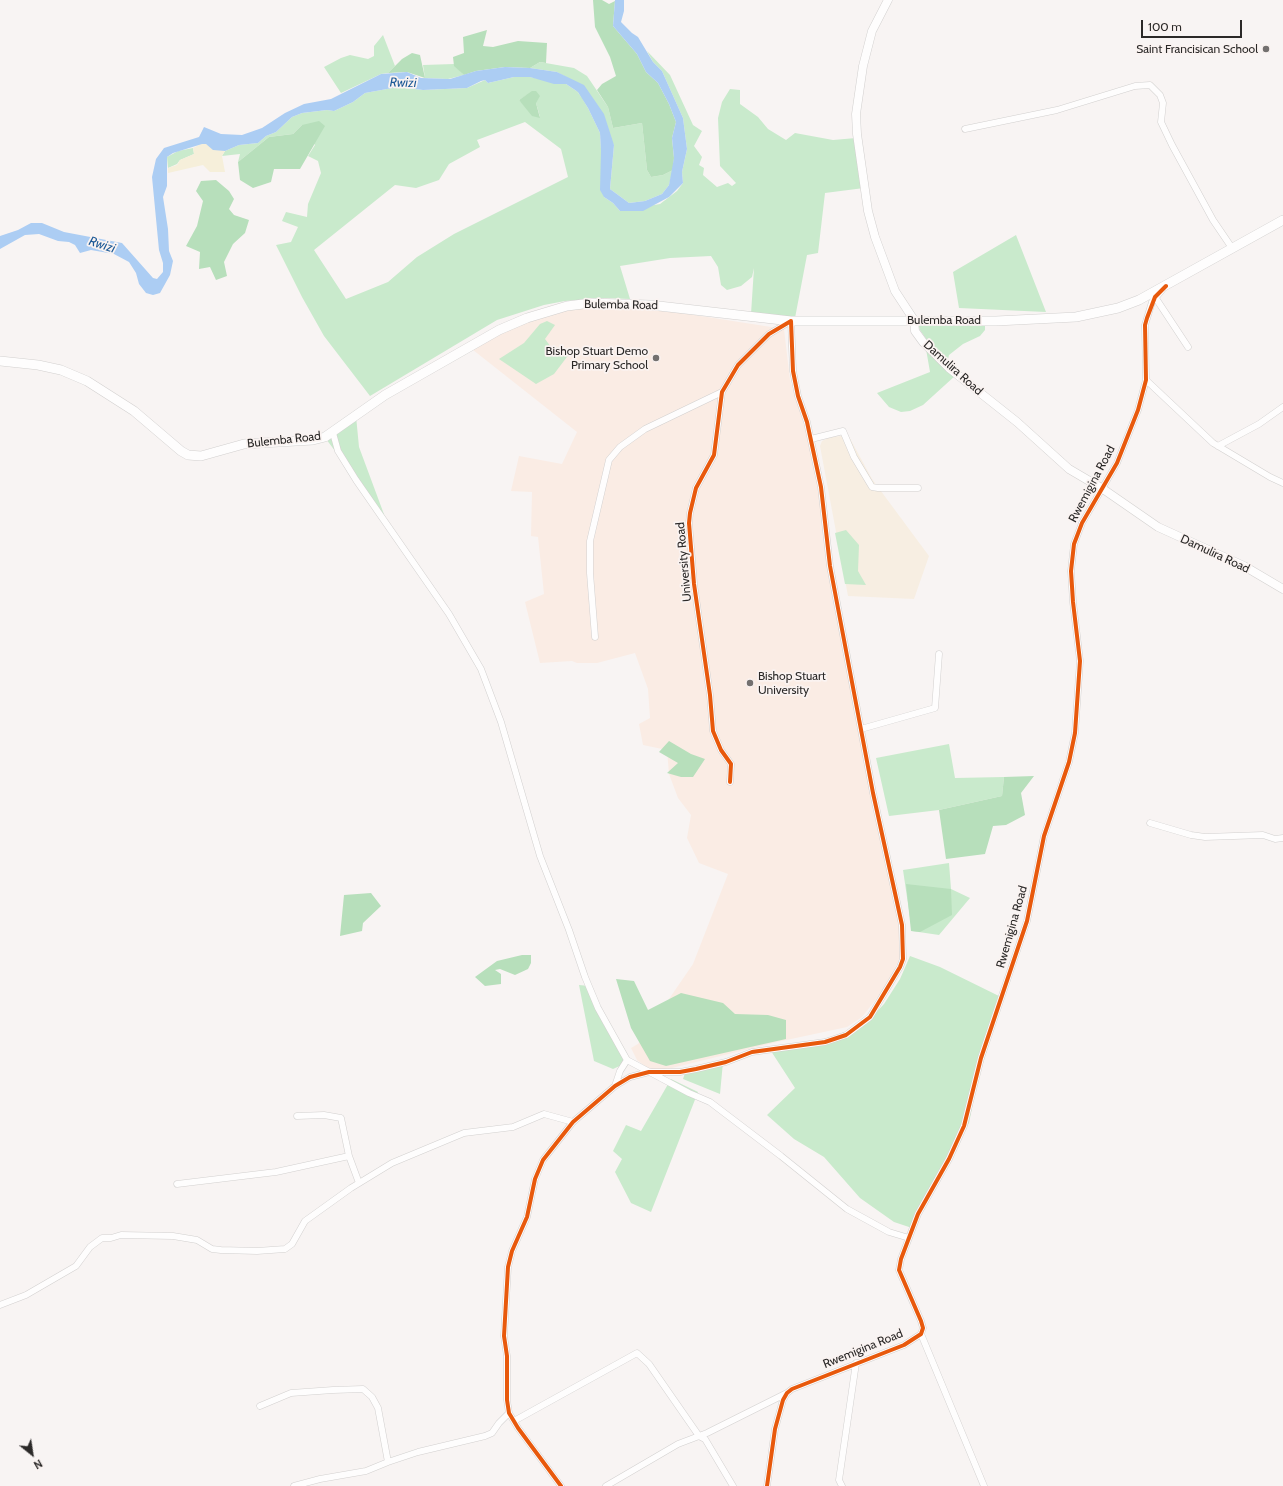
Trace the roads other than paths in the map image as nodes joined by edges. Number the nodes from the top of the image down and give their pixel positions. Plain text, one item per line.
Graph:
1 (888, 0) edge
2 (965, 129) dead end
3 (1283, 220) edge
4 (1232, 248) junction
5 (1166, 286) junction
6 (1155, 297) junction
7 (914, 320) junction
8 (791, 321) junction
9 (1188, 347) dead end
10 (0, 361) edge
11 (1146, 380) junction
12 (722, 392) junction
13 (1283, 407) edge
14 (333, 433) junction
15 (811, 439) junction
16 (1218, 446) junction
17 (1283, 483) edge
18 (918, 488) dead end
19 (1103, 489) junction
20 (1283, 589) edge
21 (595, 637) dead end
22 (939, 654) dead end
23 (861, 729) junction
24 (730, 782) dead end
25 (1150, 823) dead end
26 (1283, 838) edge
27 (627, 1060) junction
28 (650, 1072) junction
29 (615, 1086) junction
30 (297, 1116) dead end
31 (573, 1122) junction
32 (349, 1156) junction
33 (359, 1183) junction
34 (177, 1184) dead end
35 (909, 1238) junction
36 (0, 1306) edge
37 (921, 1334) junction
38 (856, 1364) junction
39 (787, 1393) junction
40 (260, 1406) dead end
41 (509, 1413) junction
42 (514, 1421) junction
43 (699, 1436) junction
44 (388, 1462) junction
45 (294, 1486) edge
46 (561, 1486) edge
47 (606, 1486) edge
48 (733, 1486) edge
49 (767, 1486) edge
50 (842, 1486) edge
51 (984, 1486) edge

1 - 7 street, Damulira Road
2 - 4 street
3 - 4 main road, Bulemba Road
4 - 5 main road, Bulemba Road
5 - 6 street, Rwemigina Road
5 - 7 main road, Bulemba Road
6 - 9 street
6 - 11 street, Rwemigina Road
7 - 8 main road, Bulemba Road
7 - 19 street, Damulira Road
8 - 12 street, University Road
8 - 14 main road, Bulemba Road
8 - 15 street
10 - 14 main road, Bulemba Road
11 - 16 street
11 - 19 street, Rwemigina Road
12 - 21 street
12 - 24 street, University Road
13 - 16 street
14 - 27 street
15 - 18 street
15 - 23 street
16 - 17 street
19 - 20 street, Damulira Road
19 - 35 street, Rwemigina Road
22 - 23 street
23 - 28 street
25 - 26 street
27 - 28 street
27 - 29 street
28 - 29 street
28 - 35 street
29 - 31 street
30 - 32 street
31 - 33 street
31 - 41 street
32 - 33 street
32 - 34 street
33 - 36 street
35 - 37 street, Rwemigina Road
37 - 38 street, Rwemigina Road
37 - 51 street
38 - 39 street, Rwemigina Road
38 - 50 street
39 - 43 street, Rwemigina Road
39 - 49 street
40 - 44 street
41 - 42 street
41 - 44 street
42 - 43 street
42 - 46 street
43 - 47 street, Rwemigina Road
43 - 48 street
44 - 45 street

